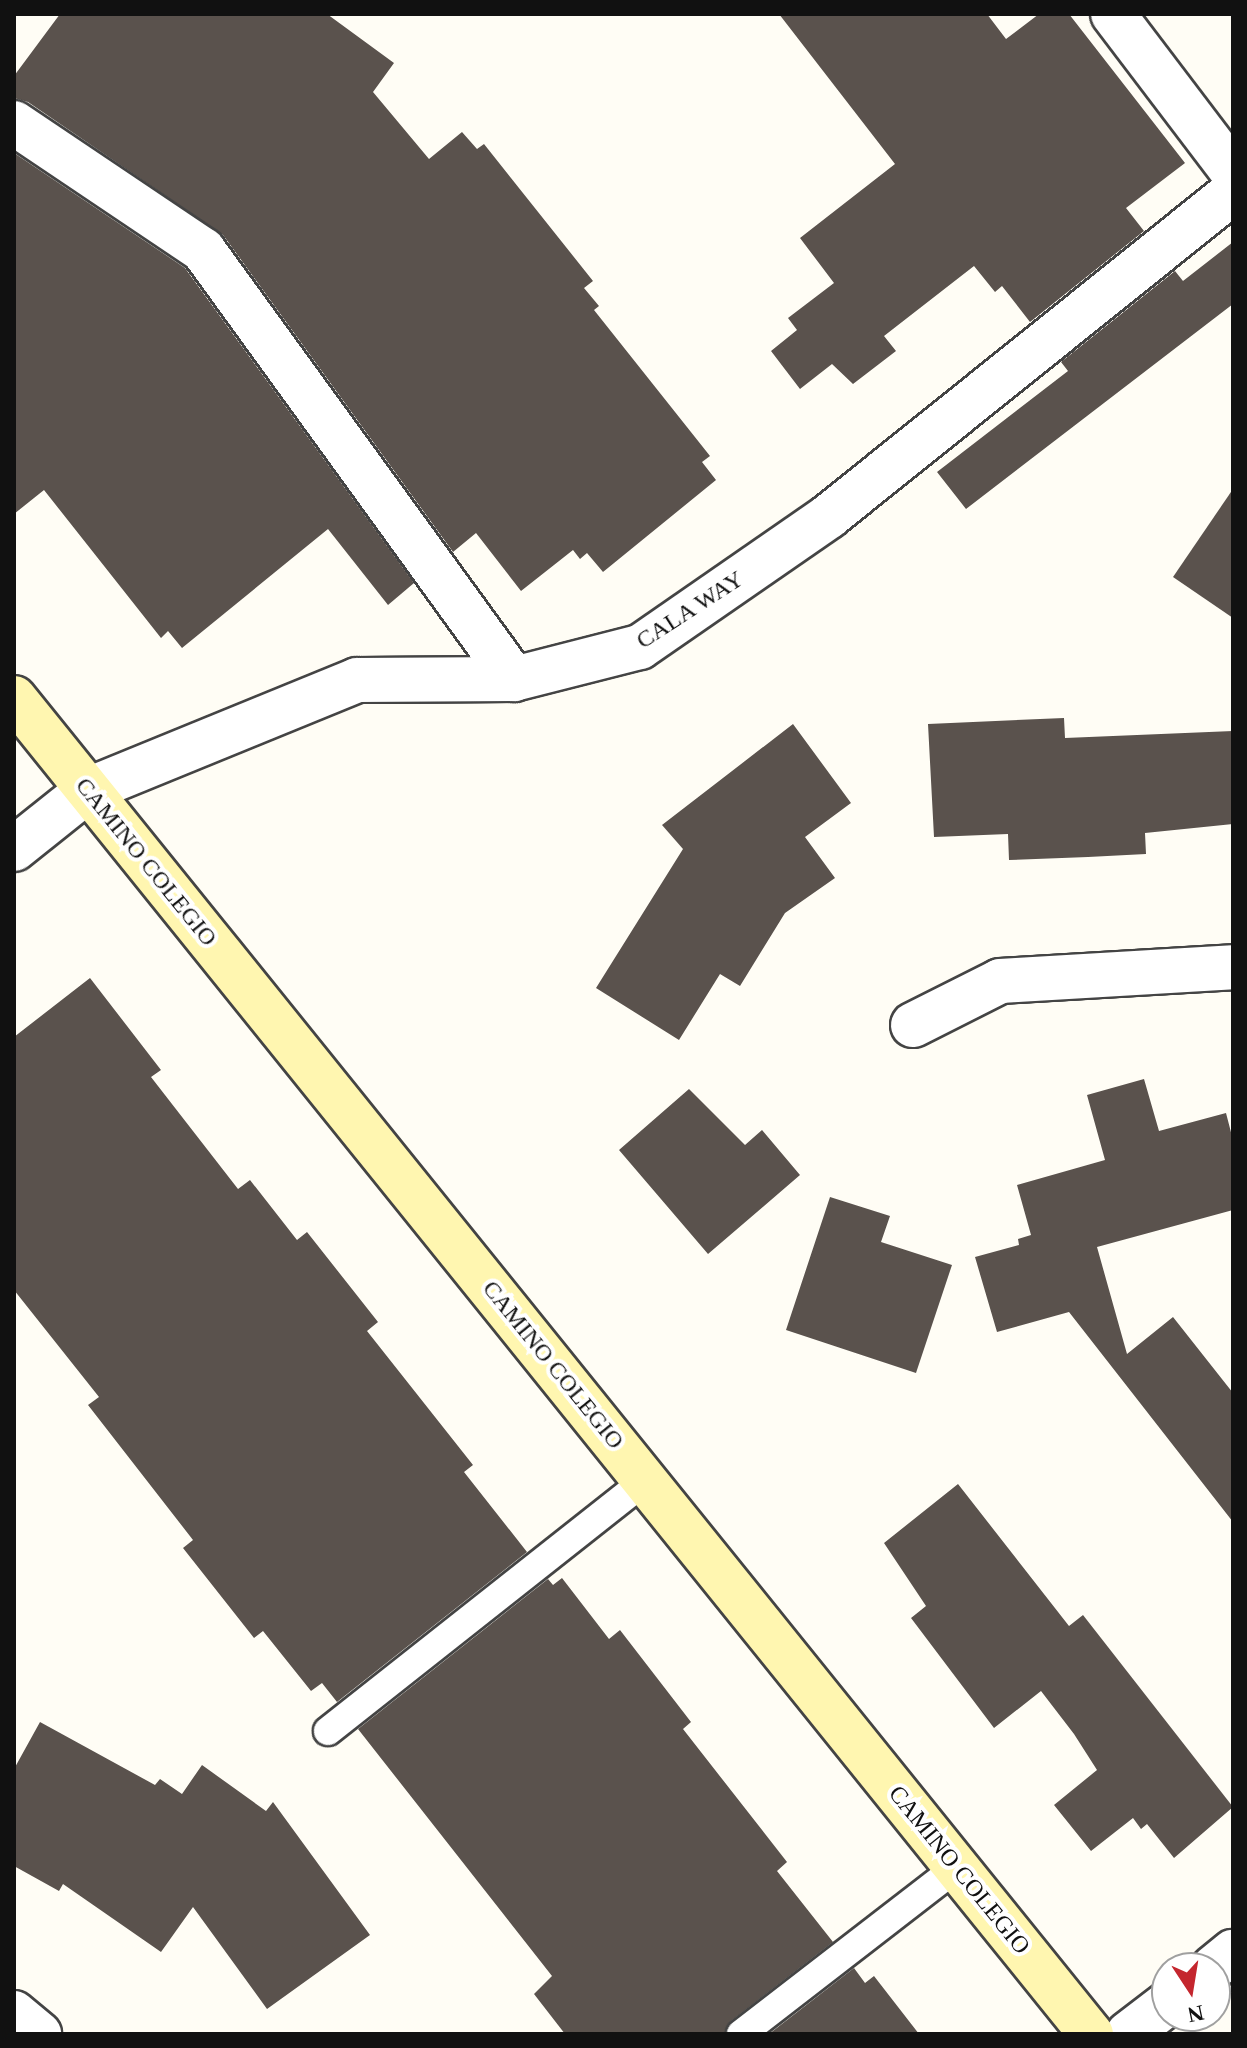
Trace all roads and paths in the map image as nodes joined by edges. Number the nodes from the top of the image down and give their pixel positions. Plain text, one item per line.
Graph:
1 (1113, 14) edge
2 (14, 123) edge
3 (1233, 172) edge
4 (1233, 192) edge
5 (514, 679) junction
6 (14, 698) edge
7 (88, 790) junction
8 (14, 849) edge
9 (1233, 967) edge
10 (913, 1025) dead end
11 (646, 1480) junction
12 (328, 1731) dead end
13 (957, 1867) junction
14 (14, 2013) edge
15 (1151, 2016) edge
16 (39, 2034) edge
17 (741, 2034) edge
18 (1091, 2034) edge
19 (1128, 2034) edge

1 - 3 street
2 - 5 street
4 - 5 street, CALA WAY
5 - 7 street, CALA WAY
6 - 7 street, CAMINO COLEGIO
7 - 8 street, CALA WAY
7 - 11 street, CAMINO COLEGIO
9 - 10 street
11 - 12 lane
11 - 13 street, CAMINO COLEGIO
13 - 17 lane
13 - 18 street, CAMINO COLEGIO
14 - 16 street
15 - 19 street

